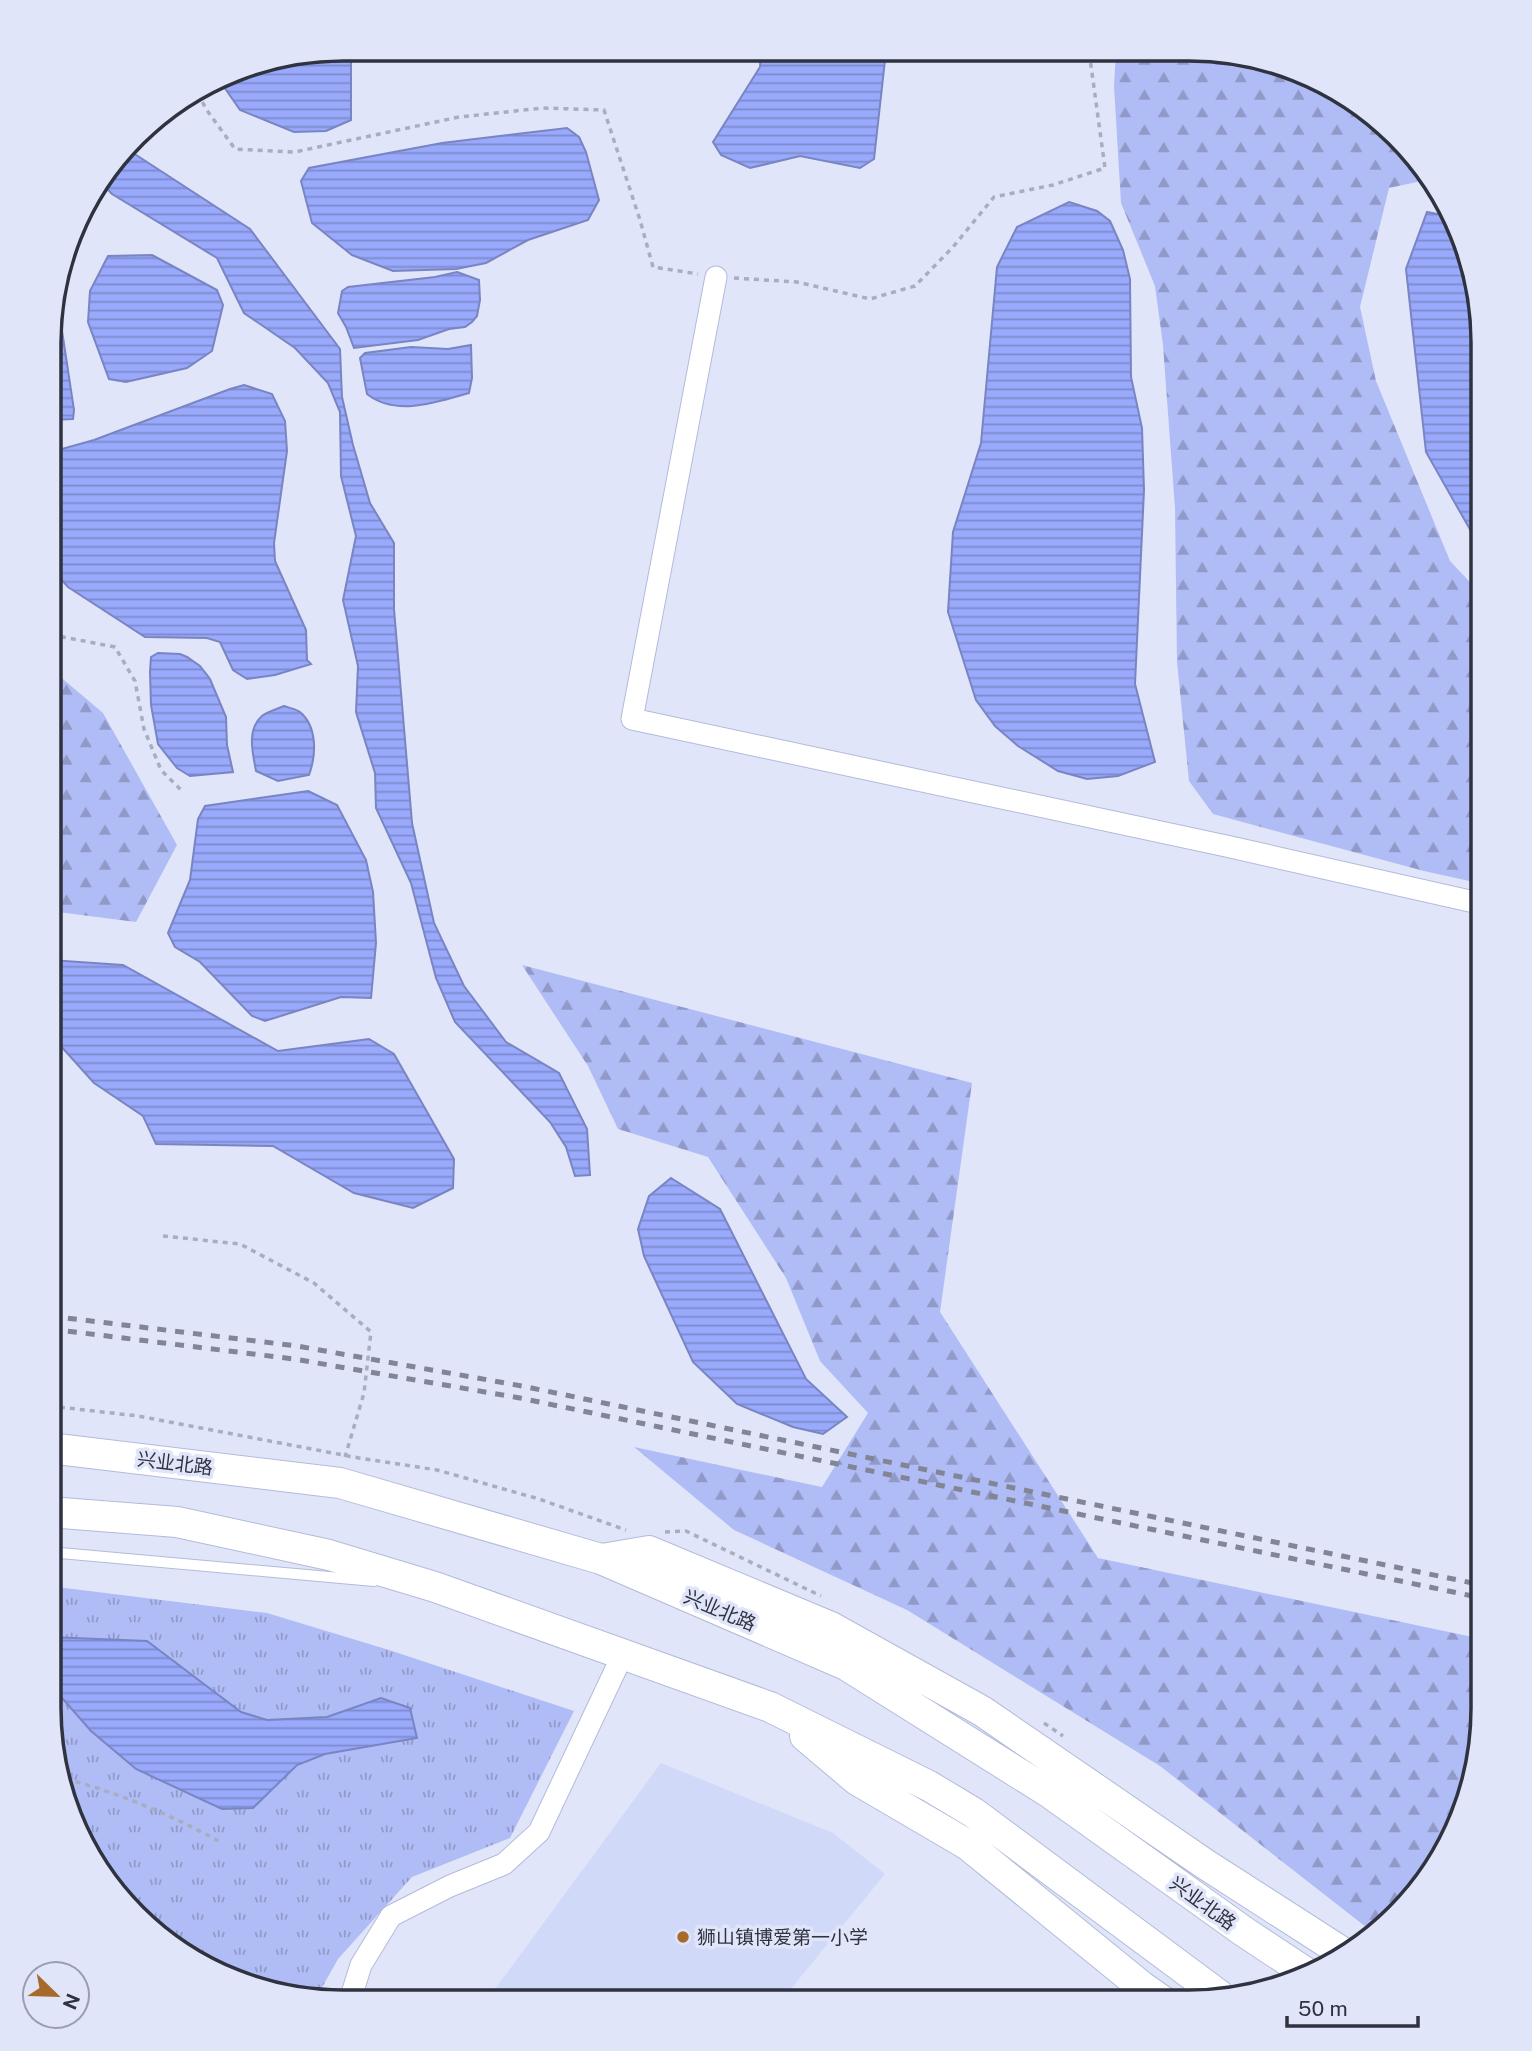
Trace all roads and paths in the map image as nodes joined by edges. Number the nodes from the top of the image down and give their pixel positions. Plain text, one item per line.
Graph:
1 (1089, 61) edge
2 (201, 100) edge
3 (716, 276) junction
4 (61, 637) edge
5 (183, 792) dead end
6 (1471, 901) edge
7 (163, 1236) dead end
8 (61, 1449) edge
9 (340, 1483) junction
10 (61, 1513) edge
11 (61, 1553) edge
12 (601, 1559) junction
13 (435, 1587) junction
14 (622, 1654) junction
15 (770, 1707) junction
16 (71, 1781) edge
17 (222, 1843) dead end
18 (1336, 1948) edge
19 (1298, 1968) edge
20 (1210, 1989) edge
21 (353, 1990) edge
22 (1147, 1990) edge

1 - 3 path
2 - 3 path
3 - 6 street
4 - 5 path
7 - 9 path
8 - 9 main road, 兴业北路
9 - 12 main road, 兴业北路
10 - 13 main road
11 - 13 lane
12 - 18 main road
12 - 19 main road, 兴业北路
13 - 14 main road
14 - 15 main road
14 - 21 street
15 - 20 main road
15 - 22 main road
16 - 17 path

